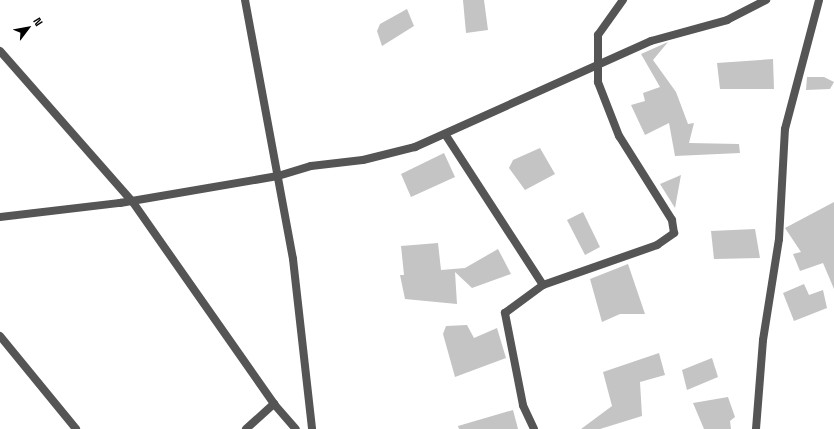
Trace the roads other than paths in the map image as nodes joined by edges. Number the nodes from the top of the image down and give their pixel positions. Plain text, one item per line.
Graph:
1 (245, 0) edge
2 (623, 0) edge
3 (766, 0) edge
4 (819, 0) edge
5 (0, 51) edge
6 (601, 65) junction
7 (445, 134) junction
8 (278, 176) junction
9 (132, 201) junction
10 (0, 217) edge
11 (543, 285) junction
12 (0, 336) edge
13 (274, 404) junction
14 (76, 429) edge
15 (246, 429) edge
16 (296, 429) edge
17 (312, 429) edge
18 (534, 429) edge
19 (756, 429) edge

1 - 8 street
2 - 6 street
3 - 6 street
4 - 19 street
5 - 9 street
6 - 7 street
6 - 11 street
7 - 8 street
7 - 11 street
8 - 9 street
8 - 17 street
9 - 10 street
9 - 13 street
11 - 18 street
12 - 14 street
13 - 15 street
13 - 16 street

